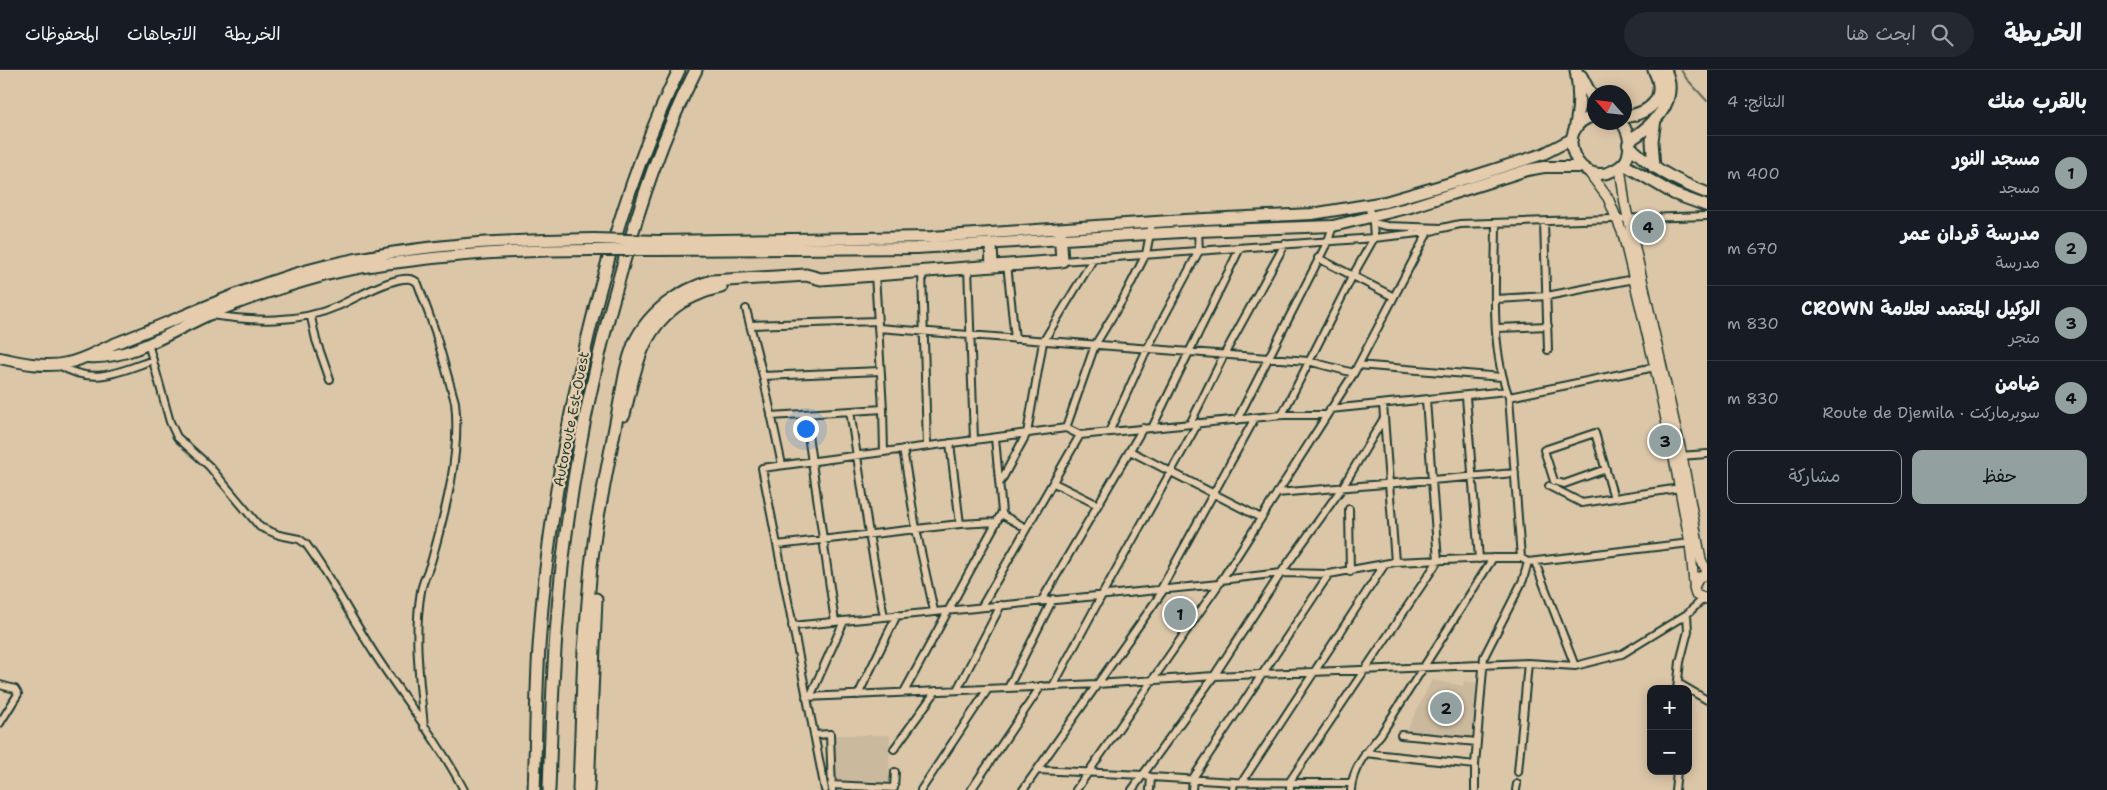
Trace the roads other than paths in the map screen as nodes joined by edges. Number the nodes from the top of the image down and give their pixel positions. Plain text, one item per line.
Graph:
1 (678, 70) edge
2 (696, 70) edge
3 (1577, 70) edge
4 (1654, 70) edge
5 (1665, 70) edge
6 (1587, 88) edge
7 (1632, 115) edge
8 (1655, 119) junction
9 (1587, 120) edge
10 (1626, 130) edge
11 (1574, 134) junction
12 (1629, 142) junction
13 (1621, 166) junction
14 (1654, 166) junction
15 (1585, 169) junction
16 (1707, 193) edge
17 (1368, 205) junction
18 (1707, 206) edge
19 (1707, 216) edge
20 (1618, 218) junction
21 (1628, 218) junction
22 (1372, 221) junction
23 (1496, 222) junction
24 (1544, 222) junction
25 (1152, 223) junction
26 (1218, 225) junction
27 (1333, 226) junction
28 (1442, 228) junction
29 (1198, 231) junction
30 (1428, 232) junction
31 (1150, 234) junction
32 (1060, 235) junction
33 (1374, 238) junction
34 (1328, 241) junction
35 (593, 244) junction
36 (991, 244) junction
37 (1285, 244) junction
38 (658, 245) junction
39 (1240, 248) junction
40 (1199, 250) junction
41 (1146, 254) junction
42 (1094, 258) junction
43 (1318, 258) junction
44 (1062, 260) junction
45 (1007, 264) junction
46 (992, 266) junction
47 (968, 267) junction
48 (922, 271) junction
49 (875, 274) junction
50 (1352, 276) junction
51 (827, 278) junction
52 (1634, 279) junction
53 (1546, 296) junction
54 (1394, 297) junction
55 (1496, 299) junction
56 (746, 309) dead end
57 (208, 315) junction
58 (311, 317) junction
59 (878, 324) junction
60 (750, 325) junction
61 (1548, 326) junction
62 (1497, 328) junction
63 (924, 331) junction
64 (971, 335) junction
65 (1015, 339) junction
66 (1043, 342) junction
67 (148, 343) junction
68 (1095, 345) junction
69 (1147, 349) junction
70 (1548, 350) dead end
71 (1189, 352) junction
72 (1224, 355) junction
73 (87, 356) junction
74 (0, 358) edge
75 (1268, 358) junction
76 (153, 360) junction
77 (1308, 361) junction
78 (58, 365) junction
79 (1358, 365) junction
80 (1655, 367) junction
81 (880, 371) junction
82 (1354, 373) junction
83 (763, 376) junction
84 (1502, 377) junction
85 (330, 380) dead end
86 (1508, 394) junction
87 (1466, 397) junction
88 (1426, 400) junction
89 (1383, 404) junction
90 (883, 409) junction
91 (850, 411) junction
92 (1328, 412) junction
93 (805, 414) junction
94 (1282, 415) junction
95 (772, 416) junction
96 (1254, 418) junction
97 (1384, 418) junction
98 (1237, 420) junction
99 (1198, 423) junction
100 (1190, 424) junction
101 (1066, 428) junction
102 (1143, 428) junction
103 (1152, 428) junction
104 (1109, 432) junction
105 (1027, 433) junction
106 (1080, 435) junction
107 (995, 438) junction
108 (974, 440) junction
109 (950, 443) junction
110 (927, 446) junction
111 (903, 450) junction
112 (1130, 451) junction
113 (884, 452) junction
114 (1707, 454) edge
115 (857, 455) junction
116 (1678, 457) junction
117 (812, 461) junction
118 (782, 465) junction
119 (1606, 469) junction
120 (1170, 472) junction
121 (1515, 473) junction
122 (1473, 477) junction
123 (1432, 480) junction
124 (1000, 482) junction
125 (1054, 483) junction
126 (1389, 484) junction
127 (1549, 486) dead end
128 (1342, 488) junction
129 (1680, 488) junction
130 (1277, 493) junction
131 (1214, 494) junction
132 (1614, 498) junction
133 (1098, 505) junction
134 (1349, 509) dead end
135 (1001, 514) junction
136 (1261, 518) junction
137 (996, 522) junction
138 (960, 524) junction
139 (1026, 528) junction
140 (916, 529) junction
141 (869, 534) junction
142 (822, 540) junction
143 (1690, 543) junction
144 (777, 544) junction
145 (1493, 558) junction
146 (1521, 558) junction
147 (1479, 559) junction
148 (1438, 561) junction
149 (1396, 562) junction
150 (1532, 562) junction
151 (1385, 564) junction
152 (1707, 570) edge
153 (1350, 572) junction
154 (1281, 573) junction
155 (1329, 574) junction
156 (1707, 575) edge
157 (1220, 582) junction
158 (1163, 588) junction
159 (1694, 588) junction
160 (1102, 595) junction
161 (1054, 599) junction
162 (1705, 599) edge
163 (1042, 600) junction
164 (1001, 605) junction
165 (982, 606) junction
166 (949, 610) junction
167 (934, 611) junction
168 (1689, 612) junction
169 (897, 615) junction
170 (884, 616) junction
171 (844, 621) junction
172 (835, 622) junction
173 (792, 626) junction
174 (1528, 663) junction
175 (1484, 666) junction
176 (1575, 666) junction
177 (1422, 669) junction
178 (1363, 671) junction
179 (1312, 673) junction
180 (1261, 675) junction
181 (1214, 676) junction
182 (1152, 681) junction
183 (1097, 684) junction
184 (1677, 685) edge
185 (0, 686) edge
186 (1041, 686) junction
187 (1053, 686) junction
188 (1008, 688) junction
189 (988, 689) junction
190 (958, 690) junction
191 (936, 691) junction
192 (904, 692) junction
193 (1692, 693) edge
194 (858, 694) junction
195 (808, 697) junction
196 (1707, 700) edge
197 (0, 723) edge
198 (424, 727) junction
199 (814, 735) junction
200 (1401, 735) dead end
201 (1476, 742) junction
202 (894, 749) dead end
203 (1365, 753) junction
204 (1475, 765) junction
205 (1037, 770) junction
206 (895, 772) dead end
207 (1518, 772) dead end
208 (1087, 774) junction
209 (1143, 774) junction
210 (1677, 775) edge
211 (1152, 777) junction
212 (1193, 778) junction
213 (1290, 781) junction
214 (1234, 782) junction
215 (1242, 782) junction
216 (1351, 786) edge
217 (832, 787) edge
218 (464, 790) edge
219 (534, 790) edge
220 (549, 790) edge
221 (580, 790) edge
222 (588, 790) edge
223 (825, 790) edge
224 (921, 790) edge
225 (971, 790) edge
226 (1024, 790) edge
227 (1076, 790) edge
228 (1132, 790) edge
229 (1150, 790) edge
230 (1192, 790) edge
231 (1233, 790) edge
232 (1290, 790) edge
233 (1475, 790) edge
234 (1675, 790) edge

1 - 219 highway, Autoroute Est-Ouest
2 - 220 highway, Autoroute Est-Ouest
3 - 6 highway
3 - 11 highway
4 - 7 highway
5 - 8 highway
8 - 12 highway
8 - 14 highway
9 - 11 main road
10 - 12 main road
11 - 15 main road
11 - 17 main road
12 - 13 main road
12 - 14 main road
13 - 15 main road
13 - 18 main road
13 - 21 main road
14 - 16 main road
15 - 20 main road
15 - 22 main road
17 - 22 street
17 - 26 main road
19 - 21 street
20 - 21 street
20 - 24 street
20 - 52 main road
21 - 116 main road
22 - 27 main road
22 - 28 street
22 - 33 street
23 - 24 street
23 - 28 street
23 - 55 street
24 - 53 street
25 - 26 main road
25 - 31 street
25 - 32 main road
26 - 27 main road
26 - 29 main road
27 - 34 street
28 - 30 street
29 - 31 main road
29 - 40 street
30 - 33 street
30 - 54 street
31 - 32 main road
31 - 41 street
32 - 36 main road
32 - 38 main road
32 - 44 highway
33 - 34 street
33 - 50 street
34 - 37 street
34 - 43 street
35 - 38 main road, bridge
35 - 57 main road
35 - 73 main road
36 - 38 main road
36 - 46 highway
37 - 39 street
37 - 72 street
39 - 40 street
39 - 71 street
40 - 41 street
40 - 69 street
41 - 42 street
41 - 68 street
42 - 44 street
42 - 66 street
43 - 50 street
43 - 75 street
44 - 45 highway
45 - 46 highway
45 - 65 street
46 - 47 highway
47 - 48 highway
47 - 64 street
48 - 49 highway
48 - 63 street
49 - 51 highway
49 - 59 street
50 - 54 street
50 - 77 street
51 - 221 highway
51 - 222 highway
52 - 53 street
52 - 80 main road
53 - 55 street
53 - 61 street
54 - 79 street
55 - 62 street
56 - 60 street
57 - 58 street
57 - 67 main road
58 - 85 street
58 - 198 street
59 - 60 street
59 - 63 street
59 - 81 street
60 - 83 street
61 - 62 street
61 - 70 street
62 - 84 street
63 - 64 street
63 - 110 street
64 - 65 street
64 - 108 street
65 - 66 street
66 - 68 street
66 - 105 street
67 - 73 main road
67 - 76 street
68 - 69 street
68 - 101 street
69 - 71 street
69 - 104 street
71 - 72 street
71 - 103 street
72 - 75 street
72 - 100 street
73 - 78 main road
74 - 78 main road
75 - 77 street
75 - 98 street
76 - 78 street
76 - 198 street
77 - 82 street
77 - 94 street
79 - 82 street
79 - 84 street
80 - 86 street
80 - 116 main road
81 - 83 street
81 - 90 street
82 - 92 street
83 - 95 street
84 - 86 street
86 - 87 street
86 - 121 street
87 - 88 street
87 - 122 street
88 - 89 street
88 - 123 street
89 - 92 street
89 - 97 street
90 - 91 street
90 - 113 street
91 - 93 street
91 - 115 street
92 - 94 street
92 - 130 street
93 - 95 street
93 - 117 street
94 - 96 street
95 - 118 street
96 - 98 street
96 - 131 street
97 - 126 street
97 - 128 street
98 - 99 street
99 - 100 street
99 - 120 street
100 - 103 street
101 - 105 street
101 - 106 street
102 - 103 street
102 - 104 street
102 - 112 street
104 - 106 street
105 - 107 street
105 - 124 street
106 - 125 street
107 - 108 street
107 - 124 street
108 - 109 street
109 - 110 street
109 - 138 street
110 - 111 street
111 - 113 street
111 - 140 street
112 - 120 street
112 - 133 street
113 - 115 street
114 - 116 street
115 - 117 street
115 - 141 street
116 - 129 main road
116 - 152 main road
117 - 118 street
117 - 142 street
118 - 144 street
119 - 119 street
119 - 132 street
120 - 131 street
120 - 160 street
121 - 122 street
121 - 146 street
122 - 123 street
122 - 147 street
123 - 126 street
123 - 148 street
124 - 135 street
125 - 133 street
125 - 139 street
126 - 128 street
126 - 149 street
127 - 132 street
128 - 130 street
128 - 154 street
129 - 132 street
129 - 143 main road
130 - 136 street
131 - 136 street
131 - 158 street
133 - 163 street
134 - 153 street
135 - 137 street
135 - 139 street
136 - 157 street
137 - 138 street
137 - 166 street
138 - 140 street
139 - 165 street
140 - 141 street
140 - 167 street
141 - 142 street
141 - 170 street
142 - 144 street
142 - 172 street
143 - 150 street
143 - 159 main road
144 - 173 street
145 - 146 street
145 - 147 street
145 - 177 street
146 - 150 street
147 - 148 street
148 - 149 street
148 - 178 street
149 - 151 street
150 - 175 street
150 - 176 street
151 - 153 street
151 - 179 street
153 - 155 street
154 - 155 street
154 - 157 street
154 - 181 street
155 - 180 street
156 - 159 main road
157 - 158 street
157 - 182 street
158 - 160 street
158 - 183 street
159 - 162 main road
159 - 168 street
160 - 161 street
160 - 187 street
161 - 163 street
161 - 188 street
162 - 168 street
163 - 164 street
164 - 165 street
164 - 190 street
165 - 166 street
166 - 167 street
166 - 192 street
167 - 169 street
168 - 176 street
168 - 184 street
169 - 170 street
169 - 194 street
170 - 171 street
171 - 172 street
171 - 195 street
172 - 173 street
173 - 195 street
174 - 175 street
174 - 176 street
174 - 207 street
175 - 177 street
175 - 201 street
177 - 178 street
177 - 203 street
178 - 179 street
178 - 213 street
179 - 180 street
179 - 215 street
180 - 181 street
180 - 212 street
181 - 182 street
181 - 209 street
182 - 183 street
182 - 208 street
183 - 187 street
183 - 205 street
185 - 197 street
186 - 187 street
186 - 188 street
186 - 225 street
188 - 189 street
189 - 190 street
189 - 224 street
190 - 191 street
191 - 192 street
191 - 202 street
192 - 194 street
193 - 196 street
194 - 195 street
195 - 199 street
198 - 218 street
199 - 217 street
199 - 223 street
200 - 201 street
201 - 204 street
203 - 204 street
203 - 216 street
204 - 233 street
205 - 208 street
205 - 226 street
206 - 217 street
208 - 209 street
208 - 227 street
209 - 211 street
209 - 228 street
210 - 234 street
211 - 212 street
211 - 229 street
212 - 214 street
212 - 230 street
213 - 215 street
213 - 216 street
213 - 232 street
214 - 215 street
214 - 231 street

